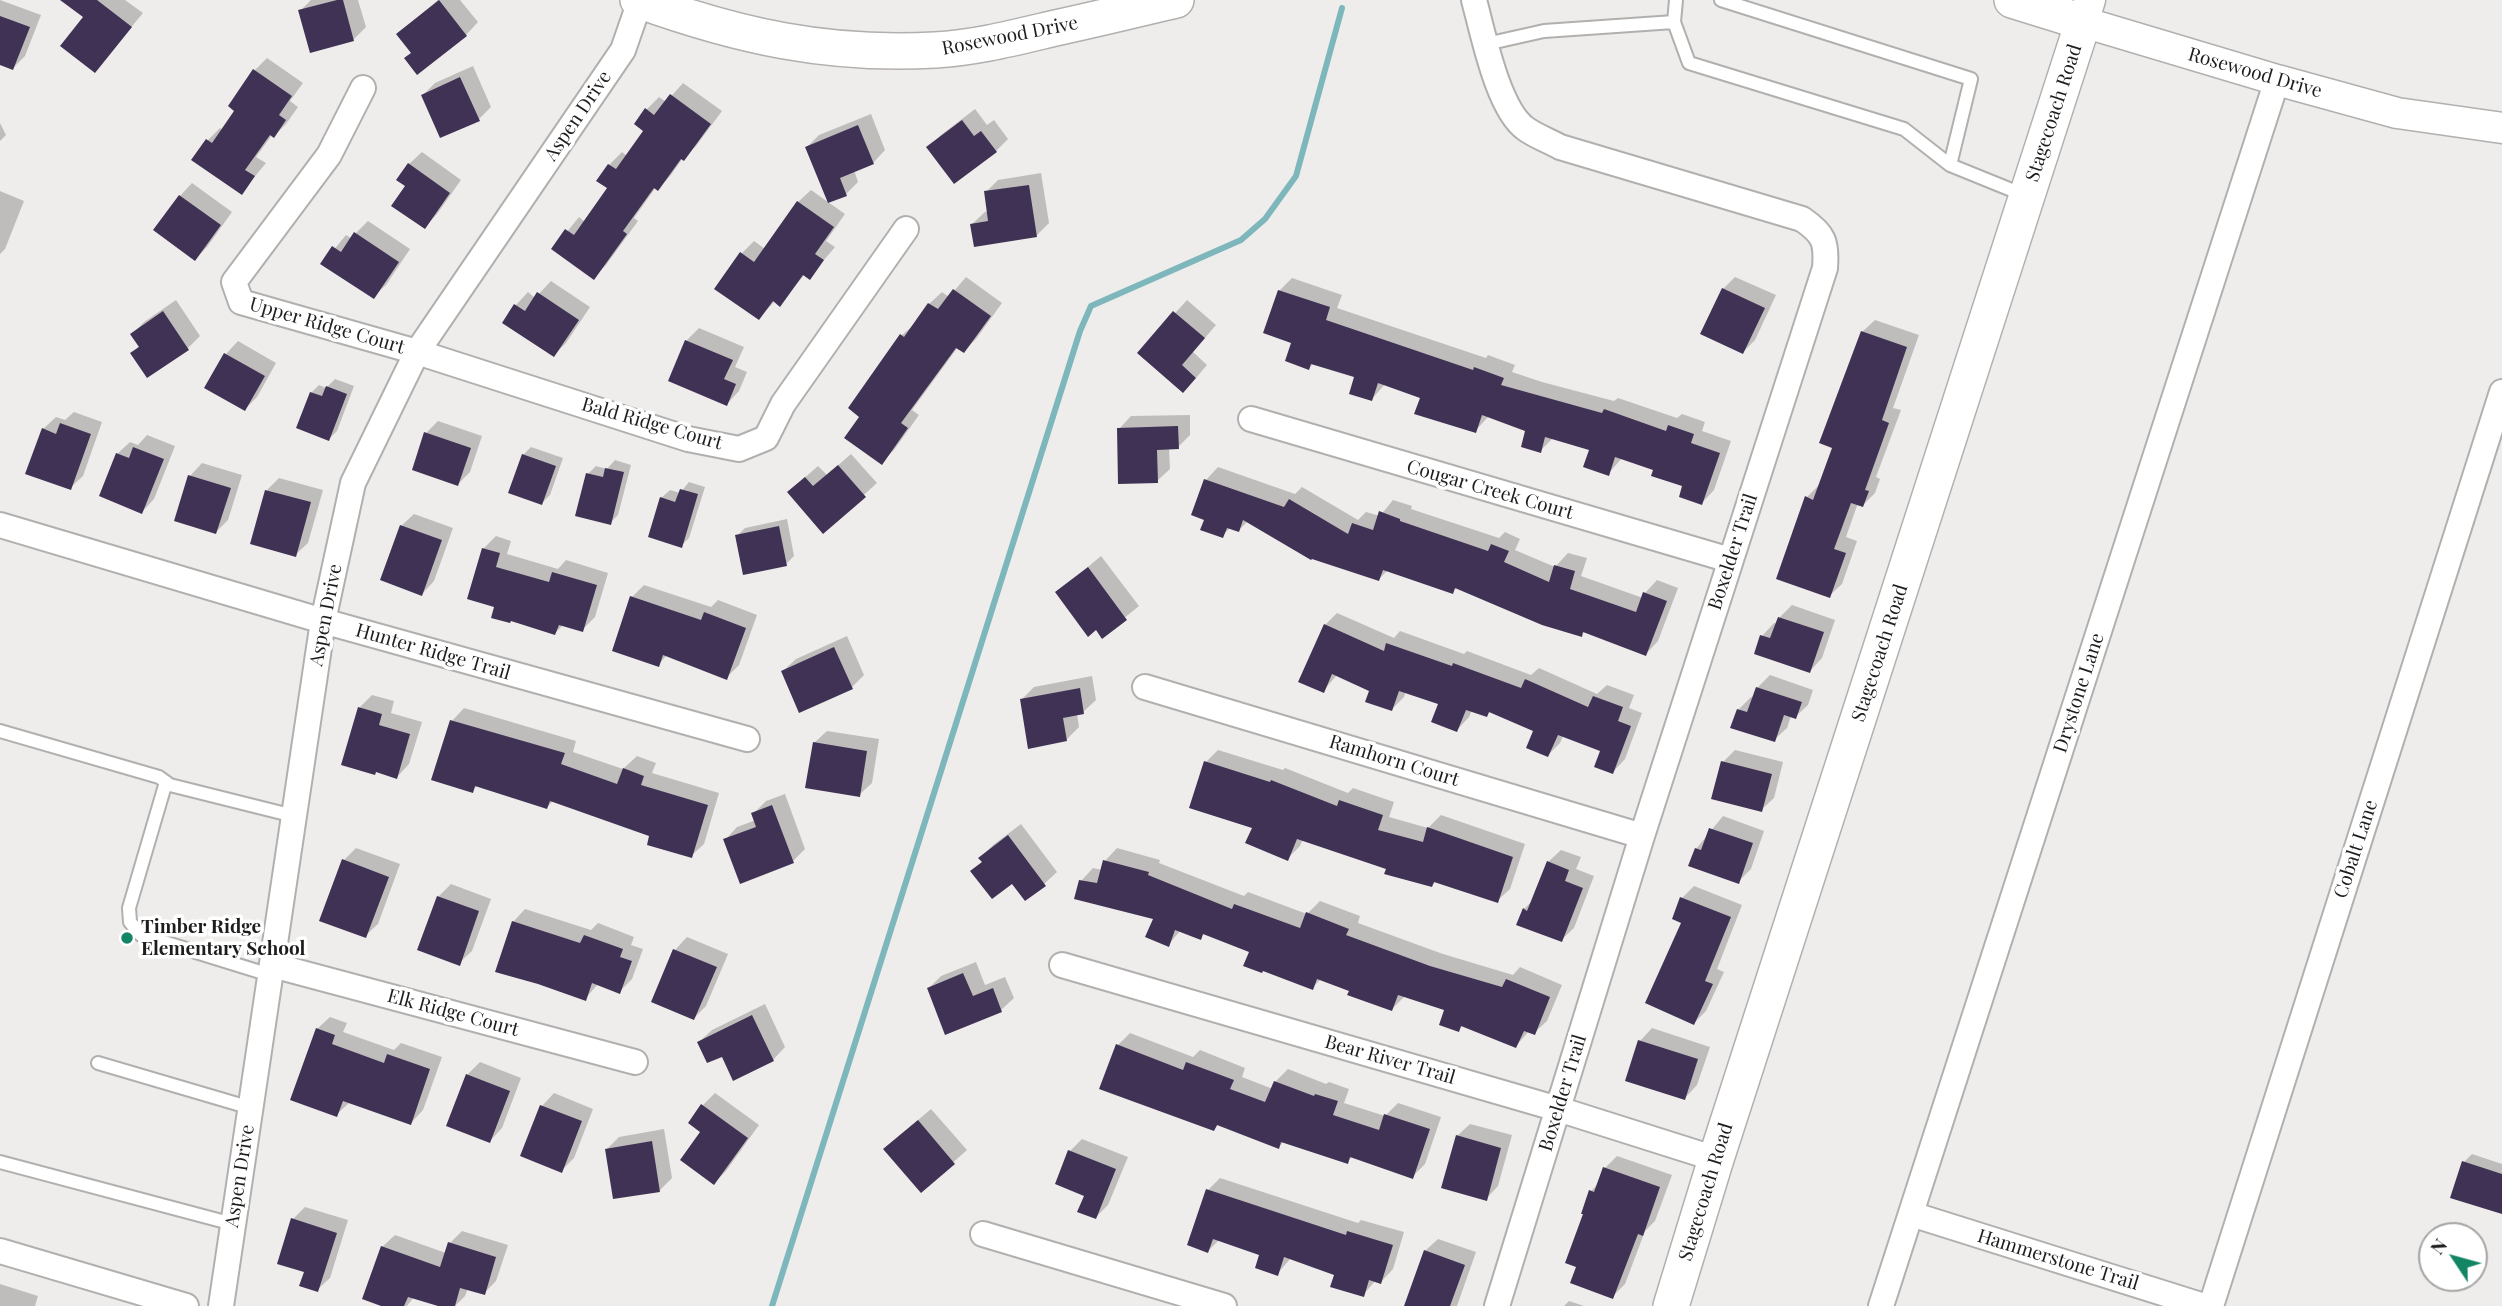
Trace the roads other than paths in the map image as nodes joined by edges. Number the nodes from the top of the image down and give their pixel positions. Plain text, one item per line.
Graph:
1 (1176, 0) edge
2 (1474, 0) edge
3 (1676, 0) edge
4 (1721, 0) edge
5 (2012, 0) edge
6 (639, 1) edge
7 (2087, 11) edge
8 (1674, 22) junction
9 (1486, 44) junction
10 (2277, 80) junction
11 (363, 88) dead end
12 (2502, 128) edge
13 (1950, 165) junction
14 (2027, 197) junction
15 (906, 229) dead end
16 (417, 352) junction
17 (2502, 392) edge
18 (1251, 419) dead end
19 (0, 524) edge
20 (1730, 560) junction
21 (323, 621) junction
22 (1145, 687) dead end
23 (0, 731) edge
24 (747, 739) dead end
25 (166, 782) junction
26 (294, 816) junction
27 (1642, 836) junction
28 (1062, 965) dead end
29 (271, 970) junction
30 (635, 1062) dead end
31 (98, 1063) dead end
32 (251, 1108) junction
33 (1558, 1109) junction
34 (1716, 1159) junction
35 (0, 1162) edge
36 (1911, 1214) junction
37 (233, 1224) junction
38 (983, 1234) dead end
39 (0, 1251) edge
40 (186, 1306) edge
41 (221, 1306) edge
42 (1224, 1306) edge
43 (1497, 1306) edge
44 (1671, 1306) edge
45 (1881, 1306) edge
46 (2204, 1306) edge
47 (2211, 1306) edge

1 - 6 main road, Rosewood Drive
2 - 9 street, Boxelder Trail
3 - 8 lane
4 - 13 lane
5 - 7 main road, Rosewood Drive
6 - 16 street, Aspen Drive
7 - 10 street, Rosewood Drive
7 - 14 main road, Stagecoach Road
8 - 9 lane
8 - 13 lane
9 - 20 street, Boxelder Trail
10 - 12 street, Rosewood Drive
10 - 36 street, Drystone Lane
11 - 16 street, Upper Ridge Court
13 - 14 lane
14 - 34 main road, Stagecoach Road
15 - 16 street, Bald Ridge Court
16 - 21 street, Aspen Drive
17 - 47 street, Cobalt Lane
18 - 20 street, Cougar Creek Court
19 - 21 street, Hunter Ridge Trail
20 - 27 street, Boxelder Trail
21 - 24 street, Hunter Ridge Trail
21 - 26 street, Aspen Drive
22 - 27 street, Ramhorn Court
23 - 25 lane
25 - 26 lane
25 - 29 lane
26 - 29 street, Aspen Drive
27 - 33 street, Boxelder Trail
28 - 33 street, Bear River Trail
29 - 30 street, Elk Ridge Court
29 - 32 street, Aspen Drive
31 - 32 lane
32 - 37 street, Aspen Drive
33 - 34 street, Bear River Trail
33 - 43 street, Boxelder Trail
34 - 44 main road, Stagecoach Road
35 - 37 lane
36 - 45 street, Drystone Lane
36 - 46 street, Hammerstone Trail
37 - 41 street, Aspen Drive
38 - 42 street
39 - 40 street

